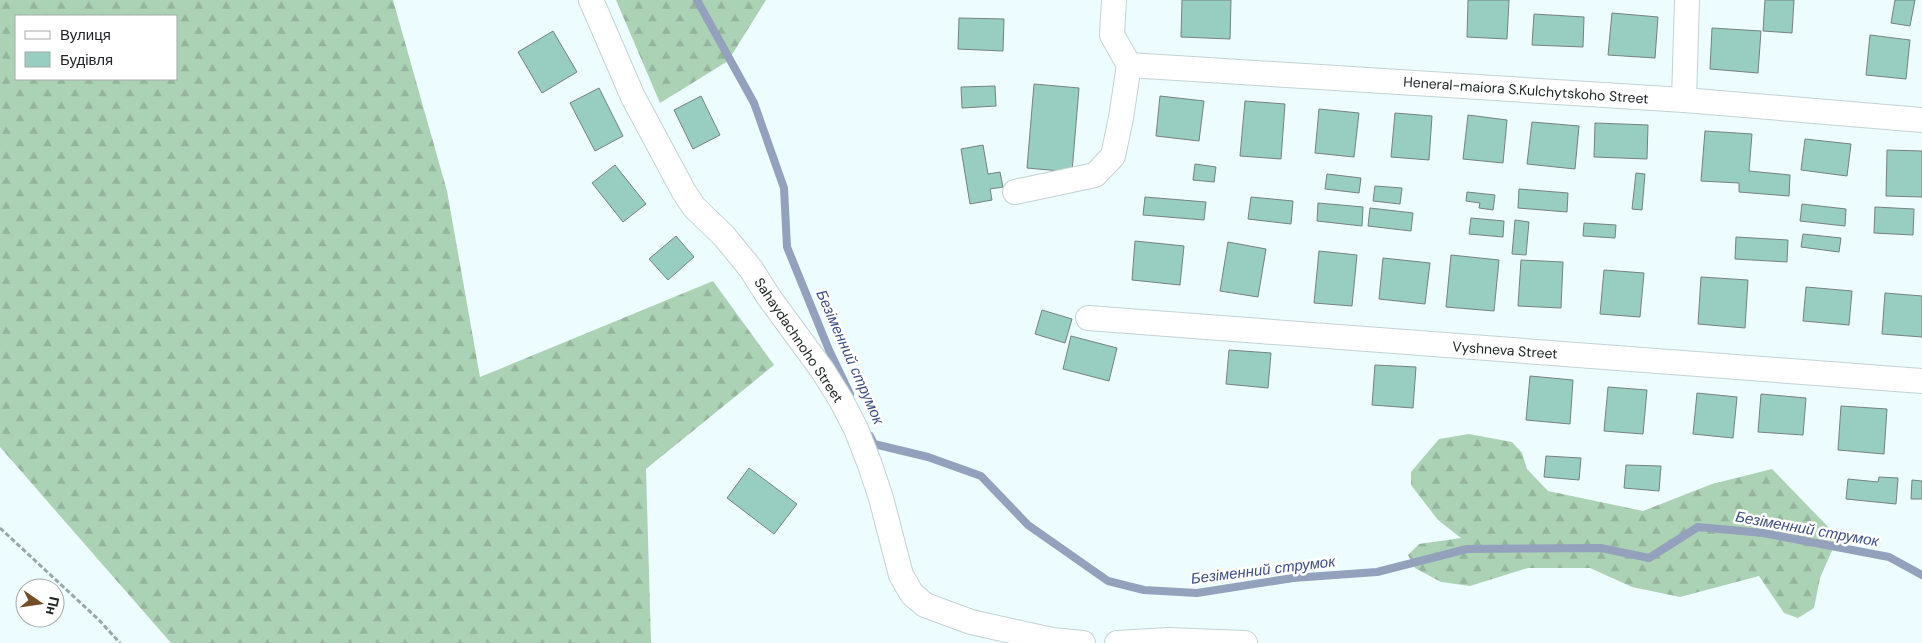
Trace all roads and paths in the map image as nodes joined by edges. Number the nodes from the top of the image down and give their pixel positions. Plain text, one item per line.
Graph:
1 (591, 0) edge
2 (1114, 0) edge
3 (1687, 0) edge
4 (1129, 65) junction
5 (1684, 100) junction
6 (1922, 120) edge
7 (1015, 192) dead end
8 (1088, 318) dead end
9 (1922, 381) edge
10 (0, 528) edge
11 (120, 643) edge
12 (1083, 643) edge
13 (1117, 643) edge
14 (1245, 643) edge

1 - 12 street, Sahaydachnoho Street
2 - 4 street
3 - 5 street
4 - 5 street, Heneral-maiora S.Kulchytskoho Street
4 - 7 street
5 - 6 street, Heneral-maiora S.Kulchytskoho Street
8 - 9 street, Vyshneva Street
10 - 11 path
13 - 14 street

